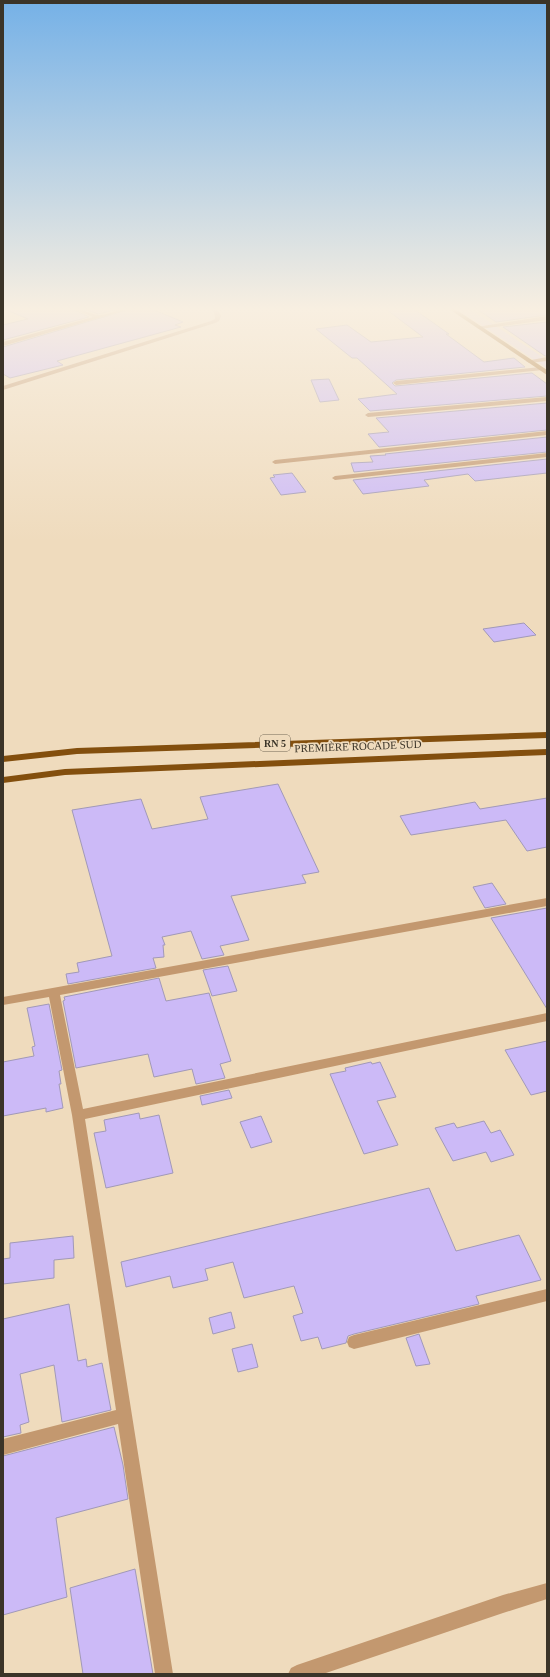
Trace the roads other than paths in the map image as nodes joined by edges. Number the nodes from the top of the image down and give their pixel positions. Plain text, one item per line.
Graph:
1 (547, 399) edge
2 (368, 415) dead end
3 (547, 433) edge
4 (547, 455) edge
5 (275, 462) dead end
6 (335, 478) dead end
7 (547, 730) edge
8 (547, 735) edge
9 (494, 737) junction
10 (547, 752) edge
11 (3, 759) edge
12 (3, 780) edge
13 (547, 902) edge
14 (54, 992) junction
15 (3, 1001) edge
16 (547, 1017) edge
17 (78, 1115) junction
18 (547, 1295) edge
19 (354, 1342) dead end
20 (124, 1415) junction
21 (3, 1447) edge
22 (547, 1592) edge
23 (164, 1674) edge
24 (297, 1674) edge

1 - 2 street
3 - 5 street
4 - 6 street
7 - 9 highway
8 - 9 highway, PREMIÈRE ROCADE SUD / RN 5
9 - 11 highway, PREMIÈRE ROCADE SUD / RN 5
10 - 12 highway, PREMIÈRE ROCADE SUD / RN 5
13 - 14 street
14 - 15 street
14 - 17 street
16 - 17 street
17 - 20 street
18 - 19 street
20 - 21 street
20 - 23 street
22 - 24 street

